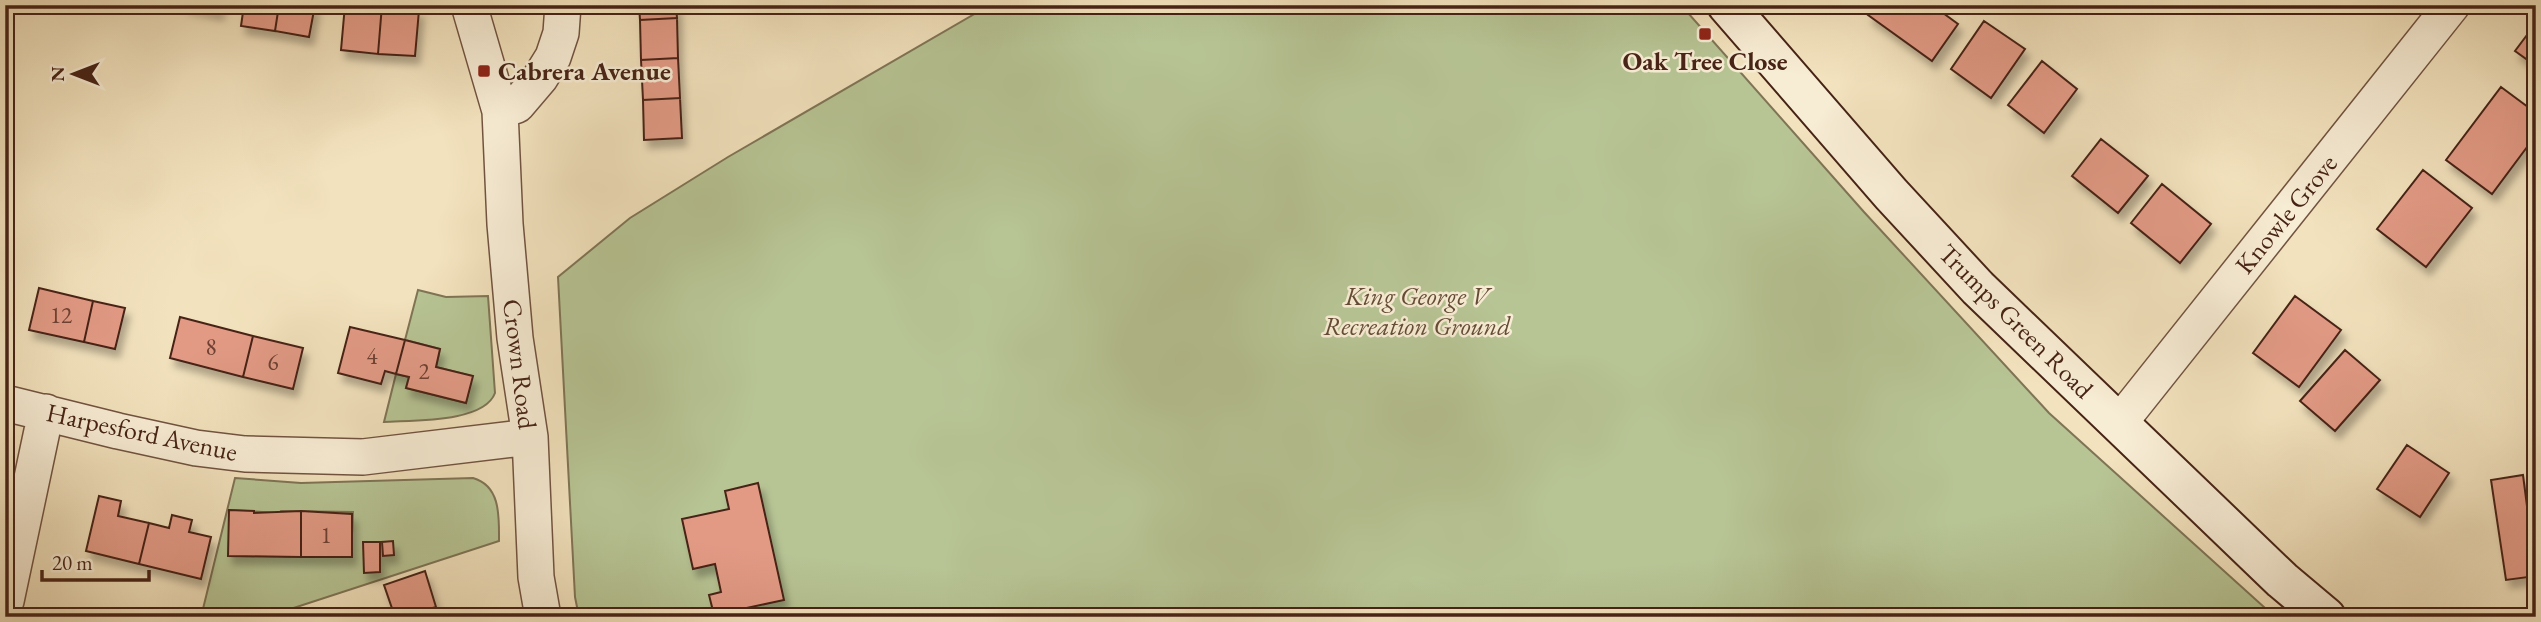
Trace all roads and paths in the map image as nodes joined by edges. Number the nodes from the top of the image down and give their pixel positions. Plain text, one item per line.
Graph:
1 (469, 5) edge
2 (563, 5) edge
3 (1727, 5) edge
4 (2452, 5) edge
5 (500, 111) junction
6 (5, 403) edge
7 (46, 412) junction
8 (2120, 422) junction
9 (530, 437) junction
10 (6, 601) edge
11 (543, 617) edge
12 (2326, 617) edge

1 - 5 street, Crown Road
2 - 5 street
3 - 8 street, Trumps Green Road
4 - 8 street, Knowle Grove
5 - 9 street, Crown Road
6 - 7 street, Harpesford Avenue
7 - 9 street, Harpesford Avenue
7 - 10 street
8 - 12 street, Trumps Green Road
9 - 11 street, Crown Road

